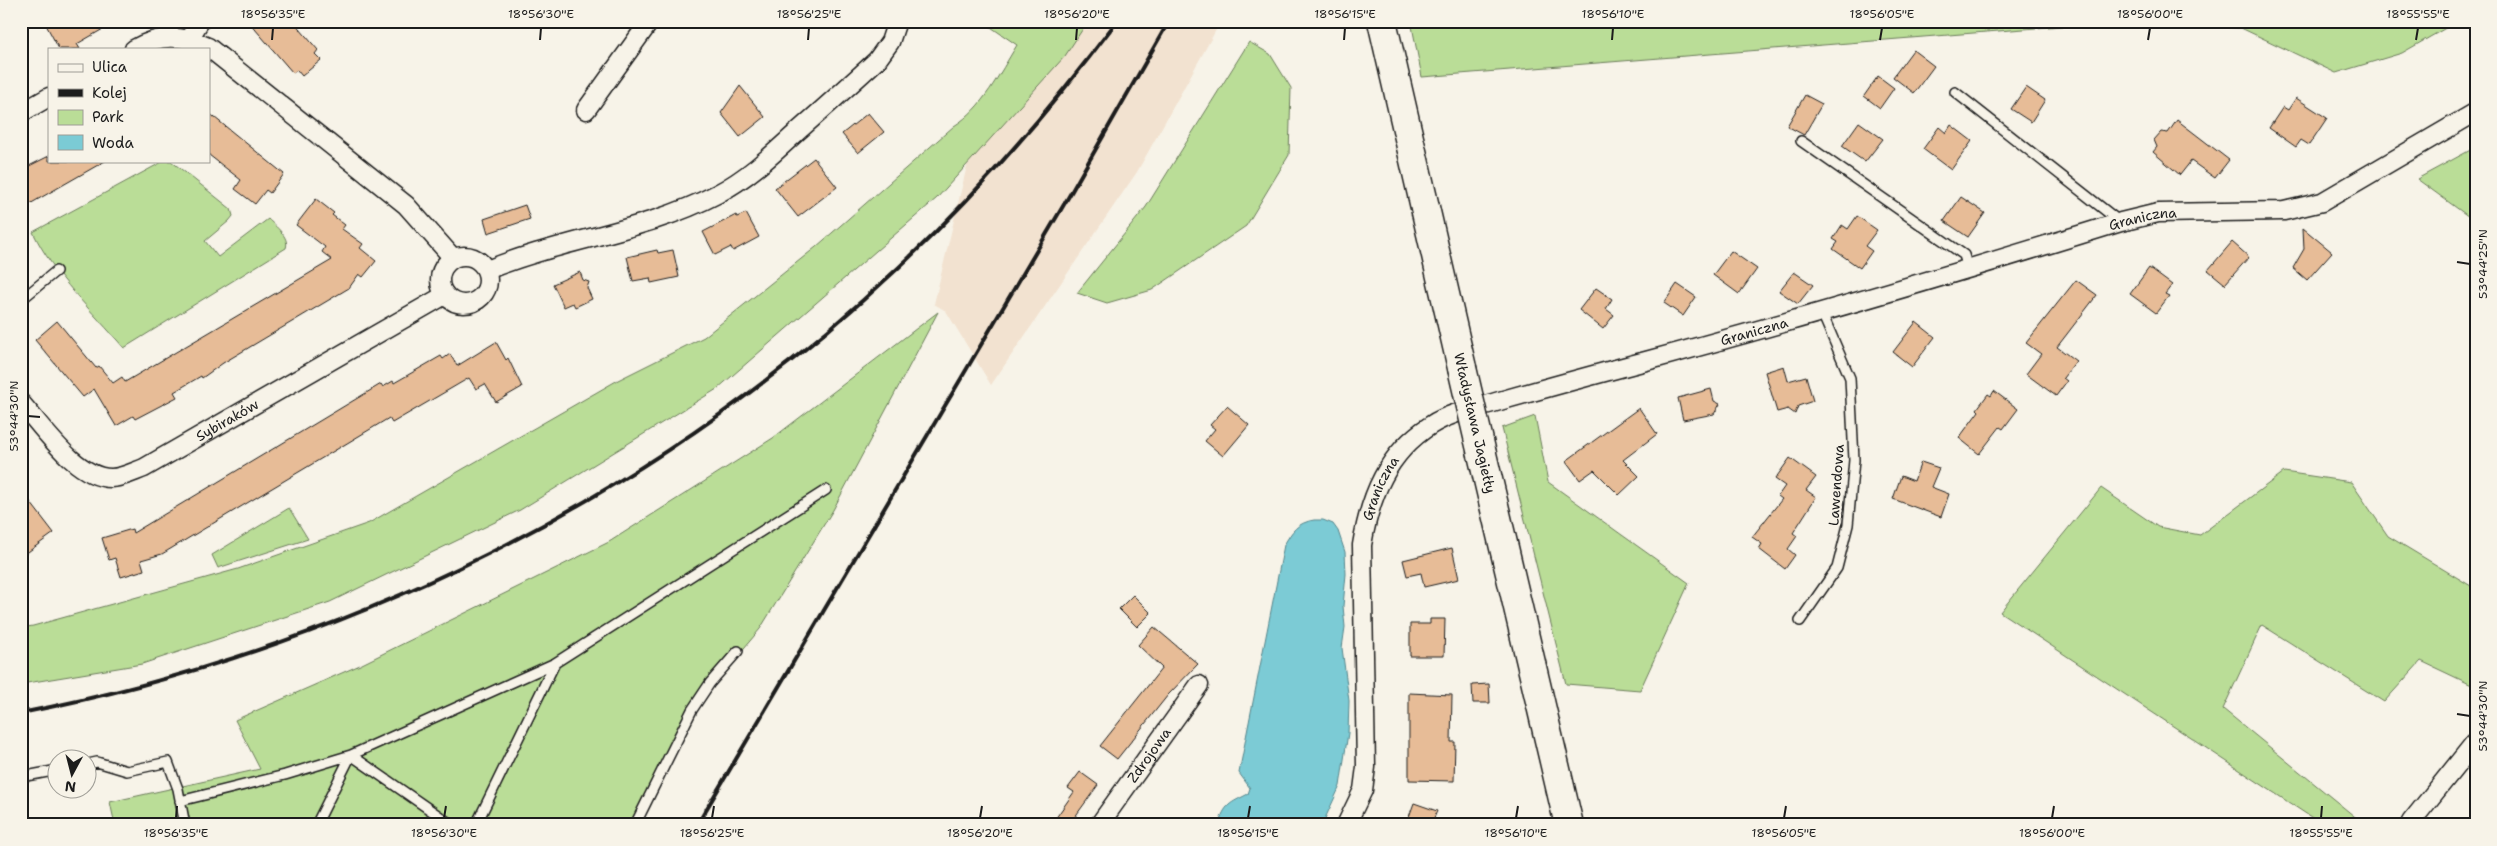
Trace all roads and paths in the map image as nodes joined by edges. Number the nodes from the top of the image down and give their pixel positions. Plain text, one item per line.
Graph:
1 (200, 21) edge
2 (650, 21) edge
3 (897, 21) edge
4 (1382, 21) edge
5 (189, 39) junction
6 (136, 48) edge
7 (1955, 92) dead end
8 (48, 98) edge
9 (586, 110) dead end
10 (21, 112) edge
11 (2476, 112) edge
12 (1801, 141) dead end
13 (2121, 222) junction
14 (453, 258) junction
15 (1968, 269) junction
16 (487, 270) junction
17 (56, 272) dead end
18 (445, 295) junction
19 (21, 300) edge
20 (1822, 313) junction
21 (21, 403) edge
22 (826, 490) dead end
23 (1800, 621) dead end
24 (738, 651) dead end
25 (554, 663) junction
26 (1199, 685) dead end
27 (2476, 741) edge
28 (351, 755) junction
29 (98, 762) edge
30 (48, 772) edge
31 (21, 777) edge
32 (180, 801) junction
33 (2410, 822) dead end
34 (185, 825) edge
35 (316, 825) edge
36 (452, 825) edge
37 (476, 825) edge
38 (634, 825) edge
39 (1099, 825) edge
40 (1346, 825) edge
41 (1569, 825) edge

1 - 5 street
2 - 9 street
3 - 16 street
4 - 41 main road, Władysława Jagiełły, bridge
5 - 6 street
5 - 14 street
7 - 13 lane
8 - 10 street
11 - 13 street, Graniczna
12 - 15 lane
13 - 15 street, Graniczna
14 - 16 street
14 - 18 street
15 - 20 street, Graniczna
16 - 18 street
17 - 19 lane
18 - 21 street, Sybiraków
20 - 23 lane, Lawendowa
20 - 40 street, Graniczna
22 - 25 lane
24 - 38 lane
25 - 28 lane
25 - 37 lane
26 - 39 street, Zdrojowa
27 - 33 street
28 - 32 lane
28 - 35 lane
28 - 36 lane
29 - 32 lane
30 - 31 lane
32 - 34 lane

